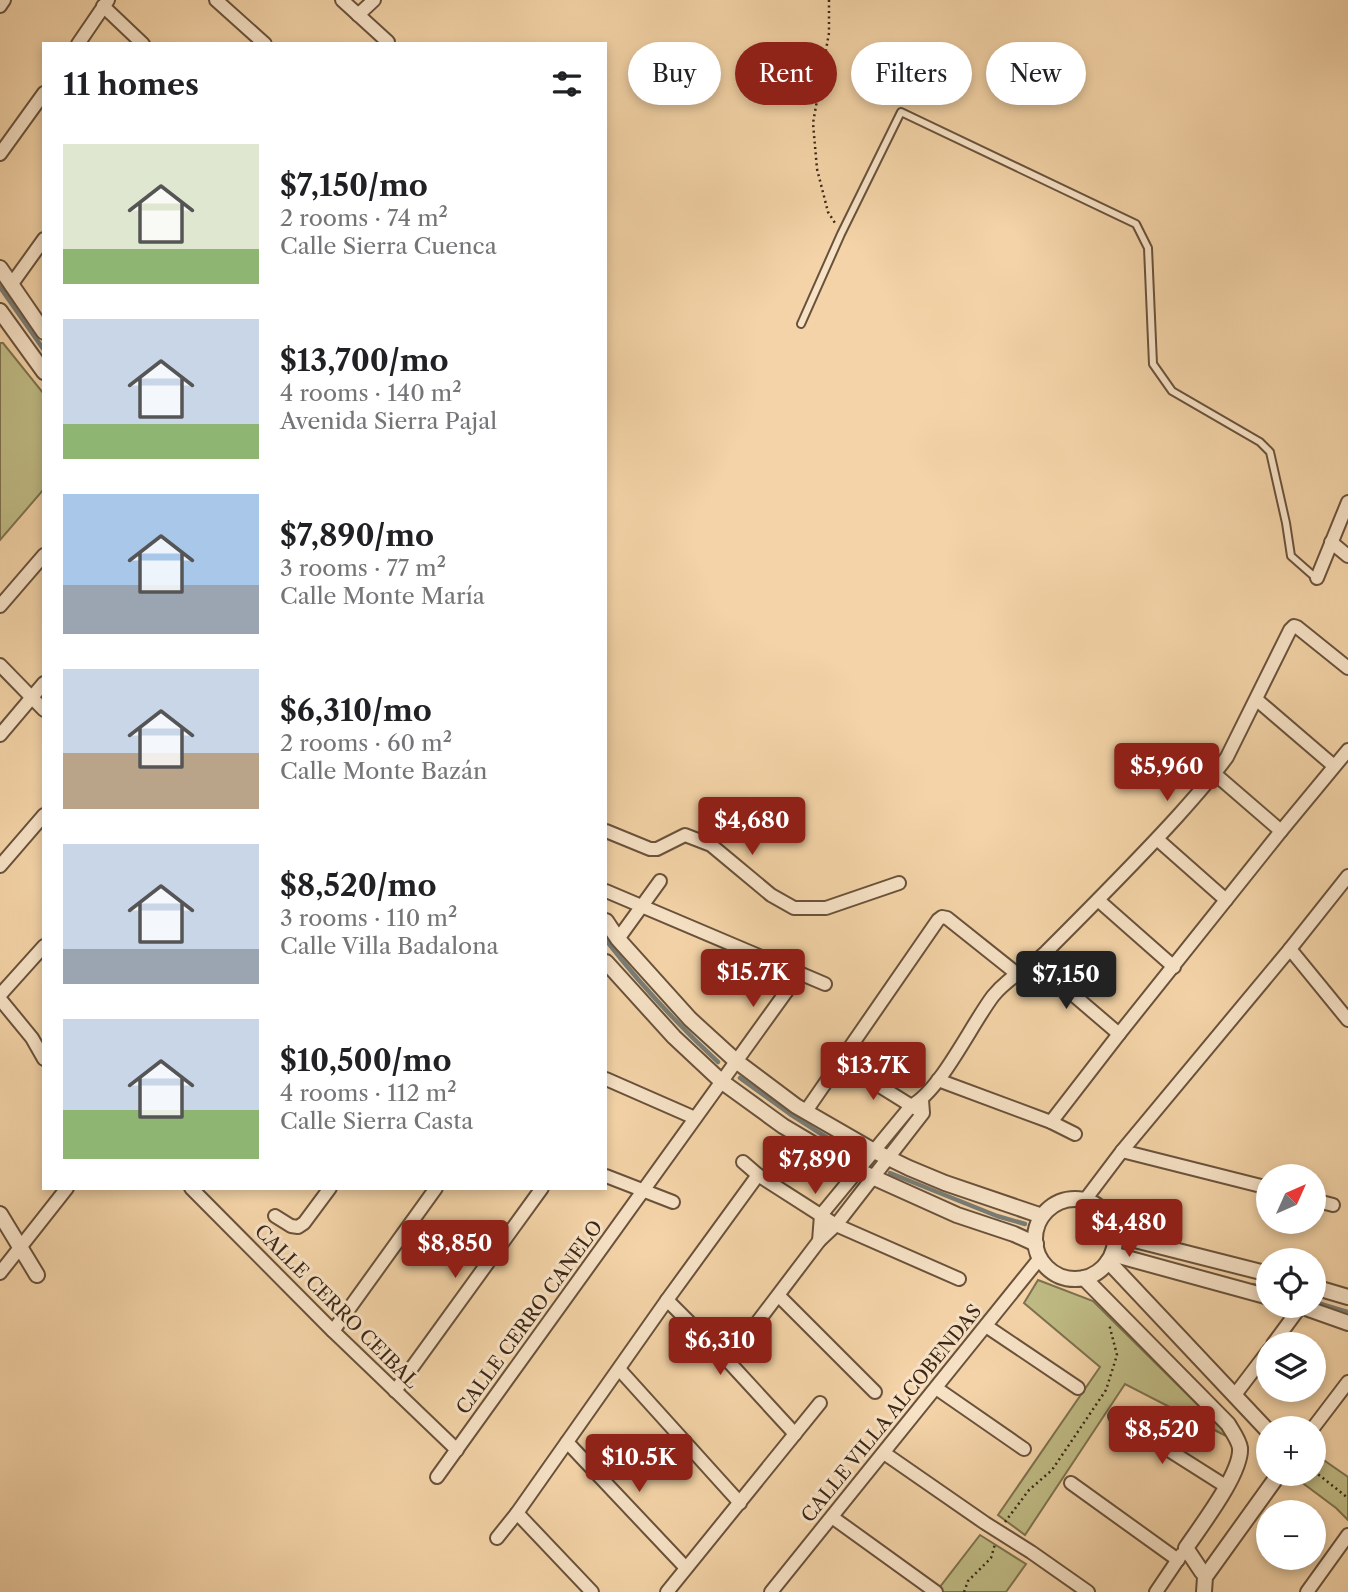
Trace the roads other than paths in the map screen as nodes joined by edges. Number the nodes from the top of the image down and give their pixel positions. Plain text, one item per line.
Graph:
1 (4, 0) edge
2 (216, 0) edge
3 (342, 0) edge
4 (374, 0) edge
5 (106, 3) edge
6 (0, 6) edge
7 (358, 15) junction
8 (79, 42) edge
9 (141, 42) edge
10 (263, 42) edge
11 (388, 42) edge
12 (42, 96) edge
13 (0, 154) edge
14 (42, 242) edge
15 (0, 268) edge
16 (11, 285) junction
17 (0, 312) edge
18 (801, 324) dead end
19 (42, 329) edge
20 (7, 333) edge
21 (42, 370) edge
22 (1348, 502) edge
23 (1331, 542) junction
24 (1348, 556) edge
25 (42, 557) edge
26 (1317, 578) joint
27 (0, 606) edge
28 (0, 664) edge
29 (1348, 668) edge
30 (42, 685) edge
31 (31, 698) junction
32 (1256, 700) junction
33 (42, 708) edge
34 (0, 735) edge
35 (1348, 750) edge
36 (1334, 766) junction
37 (1215, 774) junction
38 (41, 824) edge
39 (607, 831) edge
40 (1281, 831) junction
41 (1157, 839) junction
42 (0, 866) edge
43 (1347, 879) edge
44 (660, 881) dead end
45 (900, 883) dead end
46 (607, 891) edge
47 (1226, 900) junction
48 (1098, 901) junction
49 (642, 905) junction
50 (607, 923) edge
51 (618, 940) junction
52 (42, 948) edge
53 (1290, 949) junction
54 (1035, 962) junction
55 (607, 963) edge
56 (1174, 967) junction
57 (1016, 973) junction
58 (799, 974) junction
59 (825, 984) dead end
60 (0, 997) edge
61 (1348, 1020) edge
62 (1119, 1034) junction
63 (32, 1038) junction
64 (42, 1046) edge
65 (42, 1056) edge
66 (736, 1062) junction
67 (841, 1062) junction
68 (607, 1079) edge
69 (938, 1080) junction
70 (721, 1082) junction
71 (916, 1103) junction
72 (806, 1111) junction
73 (695, 1118) junction
74 (1051, 1122) junction
75 (1075, 1134) dead end
76 (874, 1151) junction
77 (1122, 1151) junction
78 (890, 1158) junction
79 (743, 1162) dead end
80 (857, 1170) junction
81 (758, 1175) junction
82 (607, 1176) edge
83 (872, 1178) junction
84 (1256, 1185) edge
85 (64, 1190) edge
86 (193, 1190) edge
87 (329, 1190) edge
88 (435, 1190) edge
89 (541, 1190) edge
90 (643, 1191) junction
91 (1085, 1200) junction
92 (673, 1202) dead end
93 (1326, 1203) edge
94 (1333, 1205) dead end
95 (0, 1214) edge
96 (821, 1215) junction
97 (275, 1216) dead end
98 (1042, 1216) junction
99 (836, 1225) junction
100 (1115, 1235) junction
101 (819, 1241) junction
102 (20, 1245) junction
103 (1038, 1251) junction
104 (1110, 1258) junction
105 (1256, 1271) edge
106 (0, 1273) edge
107 (37, 1275) dead end
108 (1084, 1278) junction
109 (959, 1279) dead end
110 (1326, 1291) edge
111 (1256, 1294) edge
112 (779, 1296) junction
113 (1348, 1297) edge
114 (667, 1300) junction
115 (1326, 1315) edge
116 (1348, 1323) edge
117 (986, 1326) junction
118 (332, 1331) junction
119 (728, 1361) junction
120 (1256, 1367) edge
121 (619, 1369) junction
122 (1348, 1382) edge
123 (936, 1388) junction
124 (1078, 1388) dead end
125 (395, 1391) junction
126 (875, 1392) dead end
127 (1234, 1396) junction
128 (820, 1403) dead end
129 (1115, 1416) dead end
130 (1322, 1416) edge
131 (1256, 1419) edge
132 (795, 1434) junction
133 (567, 1442) junction
134 (1024, 1449) dead end
135 (457, 1450) junction
136 (884, 1453) junction
137 (436, 1477) dead end
138 (1071, 1483) dead end
139 (1271, 1486) edge
140 (1227, 1487) junction
141 (740, 1503) junction
142 (517, 1513) junction
143 (832, 1517) junction
144 (1348, 1535) edge
145 (497, 1538) dead end
146 (1182, 1554) junction
147 (686, 1568) junction
148 (1204, 1580) edge
149 (777, 1590) edge
150 (592, 1592) edge
151 (667, 1592) edge
152 (936, 1592) edge
153 (1088, 1592) edge
154 (1156, 1592) edge
155 (1307, 1592) edge

1 - 6 street
2 - 10 street
3 - 7 street
4 - 7 street
5 - 8 street
5 - 9 street
7 - 11 street
12 - 13 street
14 - 16 street
15 - 16 street
16 - 19 street
17 - 20 street
18 - 26 lane
20 - 21 street
22 - 23 street
23 - 24 street
23 - 26 street
25 - 27 street
28 - 31 street
29 - 32 street
30 - 31 street
31 - 33 street
31 - 34 street
32 - 36 street
32 - 37 street
35 - 36 street
36 - 40 street
37 - 40 street
37 - 41 street
38 - 42 street
39 - 45 street
40 - 47 street
41 - 47 street
41 - 48 street
43 - 53 street
44 - 49 street
46 - 49 street
47 - 56 street
48 - 54 street
48 - 56 street
49 - 51 street
49 - 58 street
50 - 51 street
51 - 66 street
52 - 60 street
53 - 61 street
53 - 77 street
54 - 57 street
54 - 62 street
55 - 70 street
56 - 62 street
57 - 67 street
57 - 69 street
58 - 59 street
58 - 66 street, CALLE CERRO CANELO
60 - 63 street
62 - 74 street
63 - 64 street
63 - 65 street
66 - 70 street, CALLE CERRO CANELO
66 - 72 street
67 - 71 street
67 - 72 street
68 - 73 street
69 - 71 street
69 - 74 street
70 - 73 street, CALLE CERRO CANELO
70 - 80 street
71 - 76 street
71 - 78 street
72 - 76 street
73 - 90 street, CALLE CERRO CANELO
74 - 75 street
76 - 78 street
76 - 80 street
77 - 84 street
77 - 91 street
78 - 83 street
78 - 98 street
79 - 81 street
80 - 83 street
80 - 96 street
81 - 96 street
81 - 114 street
82 - 90 street
83 - 99 street
83 - 103 street
85 - 102 street
86 - 118 street, CALLE CERRO CEIBAL
87 - 97 street
88 - 118 street
89 - 125 street
90 - 92 street
90 - 135 street, CALLE CERRO CANELO
91 - 98 street
91 - 100 street
93 - 94 street
95 - 102 street
96 - 99 street
96 - 101 street
98 - 103 street
99 - 101 street
99 - 109 street
100 - 104 street
100 - 105 street
101 - 112 street
102 - 106 street
102 - 107 street
103 - 108 street
103 - 117 street, CALLE VILLA ALCOBENDAS
104 - 108 street
104 - 111 street
104 - 127 street
108 - 140 street
110 - 113 street
112 - 119 street
112 - 126 street
114 - 119 street
114 - 121 street
115 - 116 street
117 - 123 street, CALLE VILLA ALCOBENDAS
117 - 124 street
118 - 125 street, CALLE CERRO CEIBAL
119 - 132 street
120 - 127 street
121 - 133 street
121 - 141 street
122 - 130 street
123 - 134 street
123 - 136 street, CALLE VILLA ALCOBENDAS
125 - 135 street, CALLE CERRO CEIBAL
127 - 131 street
128 - 132 street
129 - 140 street
132 - 141 street
133 - 142 street
133 - 147 street
135 - 137 street, CALLE CERRO CANELO
136 - 143 street, CALLE VILLA ALCOBENDAS
136 - 153 street
138 - 146 street
139 - 148 street
140 - 146 street
141 - 147 street
142 - 145 street
142 - 150 street
143 - 149 street, CALLE VILLA ALCOBENDAS
143 - 152 street
144 - 155 street
146 - 148 street
146 - 154 street
147 - 151 street

